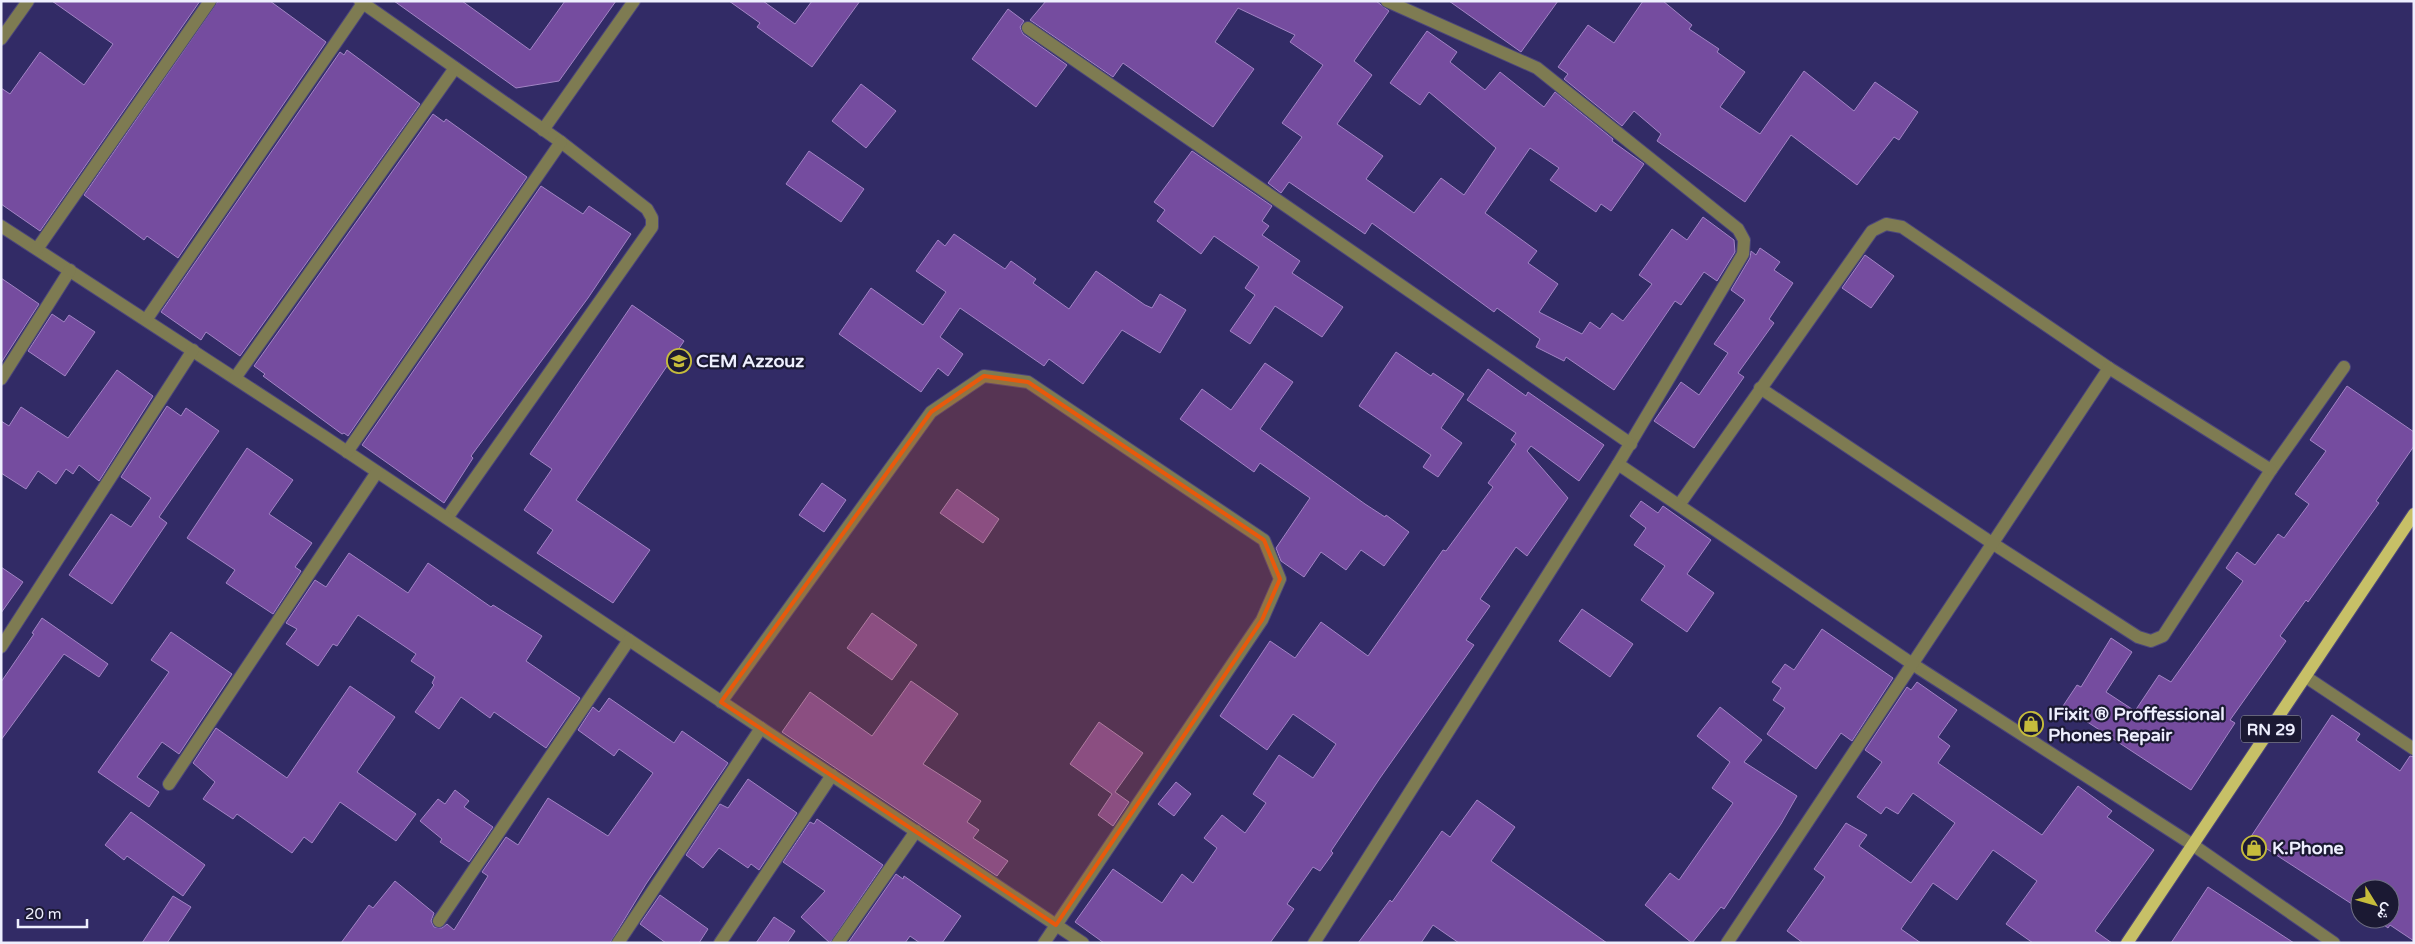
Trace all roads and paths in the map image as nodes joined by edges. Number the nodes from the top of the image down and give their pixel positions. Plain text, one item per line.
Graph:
1 (28, 1) edge
2 (210, 1) edge
3 (634, 1) edge
4 (1387, 1) edge
5 (361, 2) edge
6 (1028, 28) dead end
7 (1, 39) edge
8 (455, 68) junction
9 (543, 130) junction
10 (561, 142) junction
11 (1, 226) edge
12 (37, 249) junction
13 (70, 270) junction
14 (146, 320) junction
15 (193, 350) junction
16 (2344, 367) dead end
17 (2109, 368) junction
18 (1, 378) edge
19 (235, 378) junction
20 (1760, 388) junction
21 (1631, 444) junction
22 (346, 452) junction
23 (1618, 464) junction
24 (2272, 470) junction
25 (377, 472) junction
26 (1679, 505) junction
27 (2414, 514) edge
28 (447, 518) junction
29 (1992, 543) junction
30 (629, 640) junction
31 (1, 647) edge
32 (1914, 664) junction
33 (2306, 677) junction
34 (721, 702) junction
35 (761, 728) junction
36 (2414, 749) edge
37 (832, 775) junction
38 (169, 784) dead end
39 (916, 831) junction
40 (2193, 846) junction
41 (439, 921) dead end
42 (1056, 925) junction
43 (618, 943) edge
44 (720, 943) edge
45 (838, 943) edge
46 (1044, 943) edge
47 (1083, 943) edge
48 (1314, 943) edge
49 (1727, 943) edge
50 (2127, 943) edge
51 (2334, 943) edge

1 - 7 street
2 - 12 street
3 - 9 street
4 - 21 street
5 - 8 street
5 - 14 street
6 - 21 street
8 - 9 street
8 - 19 street
9 - 10 street
10 - 22 street
10 - 28 street
11 - 12 street
12 - 13 street
13 - 14 street
13 - 18 street
14 - 15 street
15 - 19 street
15 - 31 street
16 - 24 street
17 - 20 street
17 - 24 street
17 - 29 street
19 - 22 street
20 - 26 street
20 - 29 street
21 - 23 street
22 - 25 street
23 - 26 street
23 - 48 street
24 - 29 street
25 - 28 street
25 - 38 street
26 - 32 street
27 - 33 main road, RN 29
28 - 30 street
29 - 32 street
30 - 34 street
30 - 41 street
32 - 40 street
32 - 49 street
33 - 36 street
33 - 40 main road, RN 29
34 - 35 street
34 - 42 street
35 - 37 street
35 - 43 street
37 - 39 street
37 - 44 street
39 - 42 street
39 - 45 street
40 - 50 main road, RN 29
40 - 51 street
42 - 46 street
42 - 47 street

